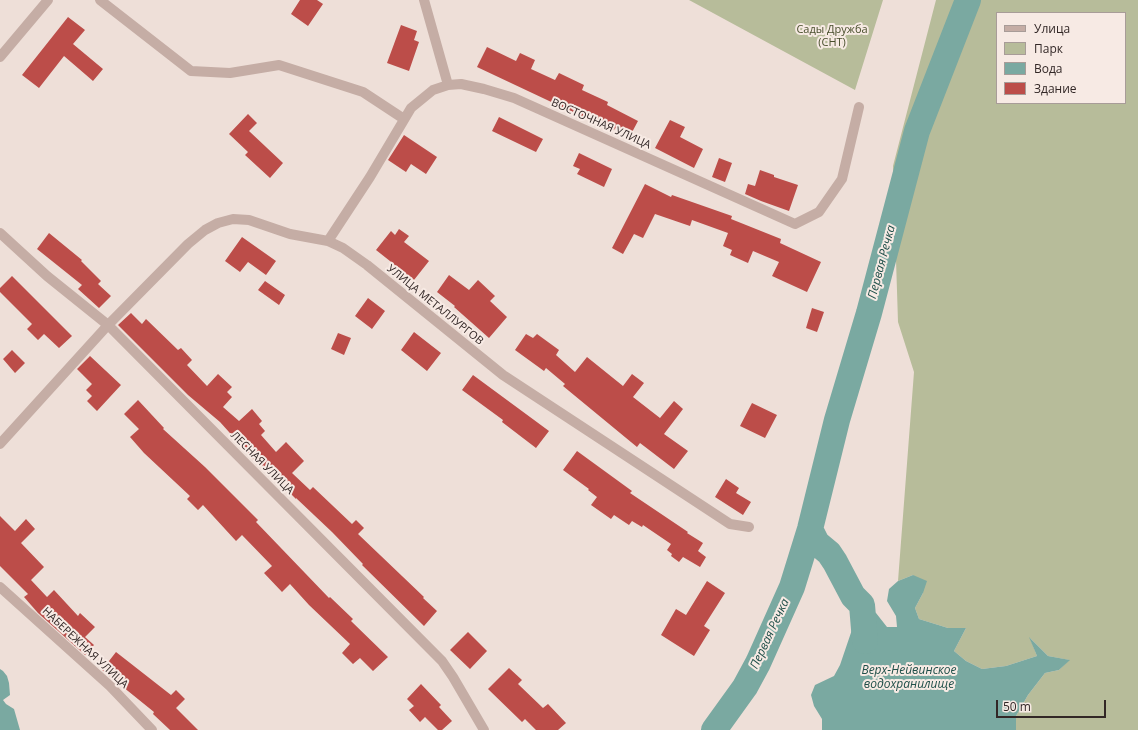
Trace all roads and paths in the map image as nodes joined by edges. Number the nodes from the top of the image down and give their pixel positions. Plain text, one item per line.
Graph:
1 (48, 0) edge
2 (100, 0) edge
3 (424, 0) edge
4 (0, 57) edge
5 (448, 85) junction
6 (859, 107) dead end
7 (404, 119) junction
8 (0, 233) edge
9 (328, 241) junction
10 (108, 325) junction
11 (0, 444) edge
12 (749, 527) dead end
13 (0, 587) edge
14 (152, 730) edge
15 (484, 730) edge

1 - 4 street
2 - 7 street
3 - 5 street
5 - 6 street, ВОСТОЧНАЯ УЛИЦА
5 - 7 street, ВОСТОЧНАЯ УЛИЦА
7 - 9 street, ВОСТОЧНАЯ УЛИЦА
8 - 10 street, ЛЕСНАЯ УЛИЦА
9 - 10 street, УЛИЦА МЕТАЛЛУРГОВ
9 - 12 street, УЛИЦА МЕТАЛЛУРГОВ
10 - 11 street, УЛИЦА МЕТАЛЛУРГОВ
10 - 15 street, ЛЕСНАЯ УЛИЦА
13 - 14 street, НАБЕРЕЖНАЯ УЛИЦА

